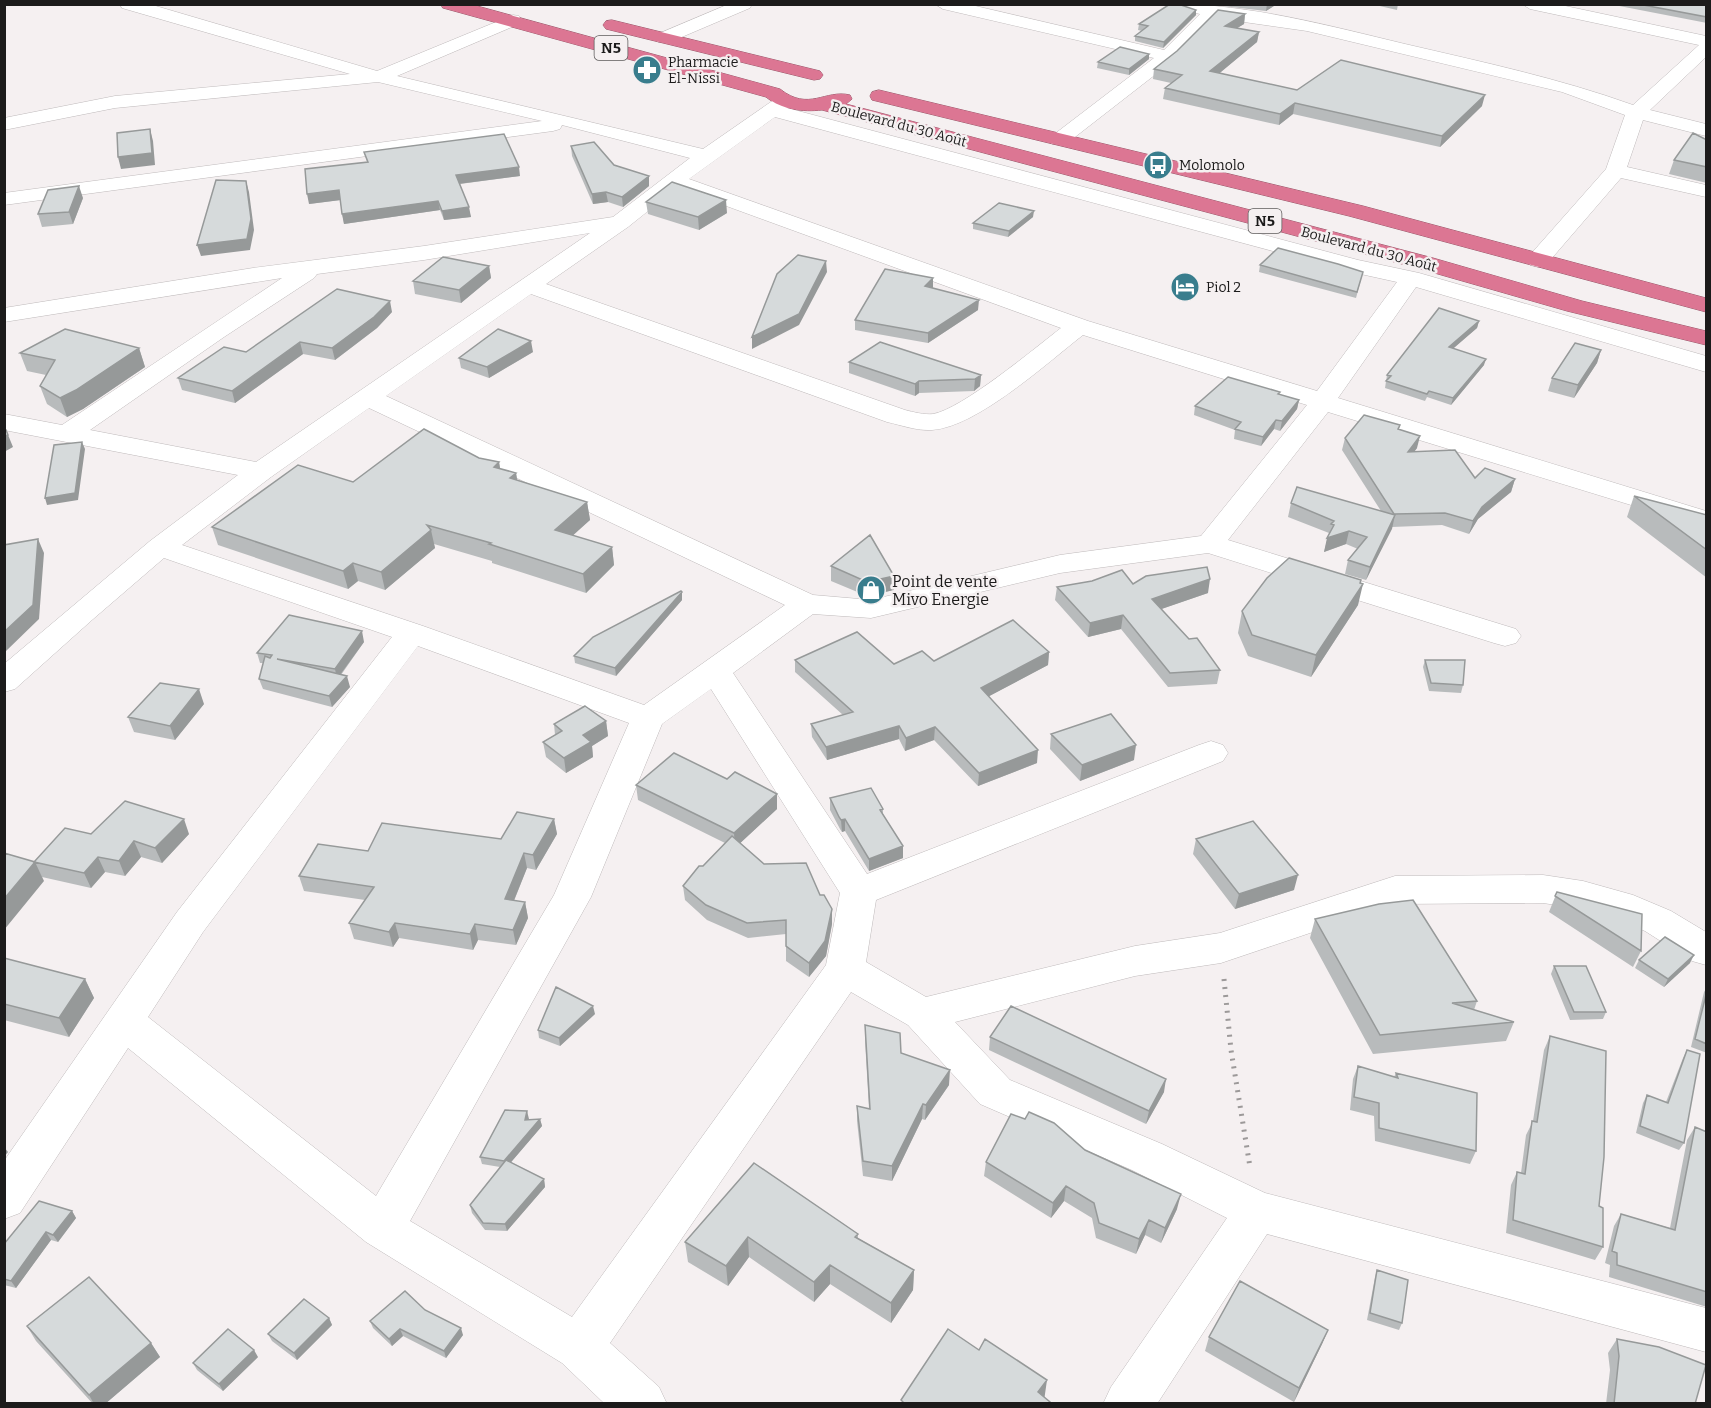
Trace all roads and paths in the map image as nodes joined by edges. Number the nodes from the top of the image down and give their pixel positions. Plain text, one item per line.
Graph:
1 (128, 4) edge
2 (449, 4) edge
3 (744, 4) edge
4 (943, 4) edge
5 (1180, 4) edge
6 (1530, 4) edge
7 (1629, 4) edge
8 (1212, 12) junction
9 (513, 20) junction
10 (598, 21) dead end
11 (1615, 22) junction
12 (664, 38) junction
13 (1707, 41) edge
14 (1707, 48) edge
15 (1168, 56) junction
16 (814, 75) junction
17 (378, 77) junction
18 (844, 83) junction
19 (777, 101) junction
20 (823, 104) junction
21 (1636, 112) junction
22 (573, 122) junction
23 (4, 124) edge
24 (1707, 130) edge
25 (1059, 140) junction
26 (706, 156) junction
27 (1616, 171) junction
28 (676, 181) junction
29 (1707, 190) edge
30 (4, 198) edge
31 (620, 222) junction
32 (1538, 260) junction
33 (318, 265) junction
34 (1411, 278) junction
35 (527, 285) junction
36 (1707, 304) edge
37 (4, 315) edge
38 (1079, 326) junction
39 (1707, 338) edge
40 (1707, 364) edge
41 (368, 397) junction
42 (1324, 400) junction
43 (4, 422) edge
44 (67, 434) junction
45 (261, 471) junction
46 (1707, 520) edge
47 (1210, 544) junction
48 (160, 547) junction
49 (807, 604) junction
50 (412, 633) junction
51 (1505, 636) dead end
52 (715, 670) junction
53 (4, 682) edge
54 (648, 718) junction
55 (1211, 753) dead end
56 (859, 892) junction
57 (1221, 948) junction
58 (1707, 950) edge
59 (846, 969) junction
60 (922, 1014) junction
61 (125, 1022) junction
62 (4, 1199) edge
63 (1257, 1211) junction
64 (382, 1228) junction
65 (1707, 1330) edge
66 (579, 1347) junction
67 (642, 1404) edge
68 (1128, 1404) edge

1 - 17 street
2 - 9 highway, N5
3 - 12 street
4 - 15 street
5 - 8 street
6 - 11 street
7 - 11 street
8 - 15 street
8 - 21 street
9 - 17 street
9 - 19 highway, N5
10 - 12 highway, N5
11 - 13 street
12 - 16 highway, N5
14 - 21 street
15 - 25 street
16 - 18 highway, N5
16 - 19 highway, N5
17 - 22 street
17 - 23 street
18 - 20 highway, N5
18 - 25 highway, Boulevard du 30 Août / N5
19 - 20 highway, N5
19 - 26 street
19 - 34 street
20 - 39 highway, Boulevard du 30 Août / N5
21 - 24 street
21 - 27 street
22 - 26 street
22 - 30 street
25 - 32 highway, Boulevard du 30 Août / N5
26 - 28 street
27 - 29 street
27 - 32 street
28 - 31 street
28 - 38 street
31 - 33 street
31 - 35 street
32 - 36 highway, Boulevard du 30 Août / N5
33 - 37 street
33 - 44 street
34 - 40 street
34 - 42 street
35 - 38 street
35 - 41 street
38 - 42 street
41 - 45 street
41 - 49 street
42 - 46 street
42 - 47 street
43 - 44 street
44 - 45 street
45 - 48 street
47 - 49 street
47 - 51 street
48 - 50 street
48 - 53 street
49 - 52 street
50 - 54 street
50 - 61 street
52 - 54 street
52 - 56 street
54 - 64 street
55 - 56 street
56 - 59 street
57 - 58 street
57 - 60 street
57 - 63 path
59 - 60 street
59 - 66 street
60 - 63 street
61 - 62 street
61 - 64 street
63 - 65 street
63 - 68 street
64 - 66 street
66 - 67 street

